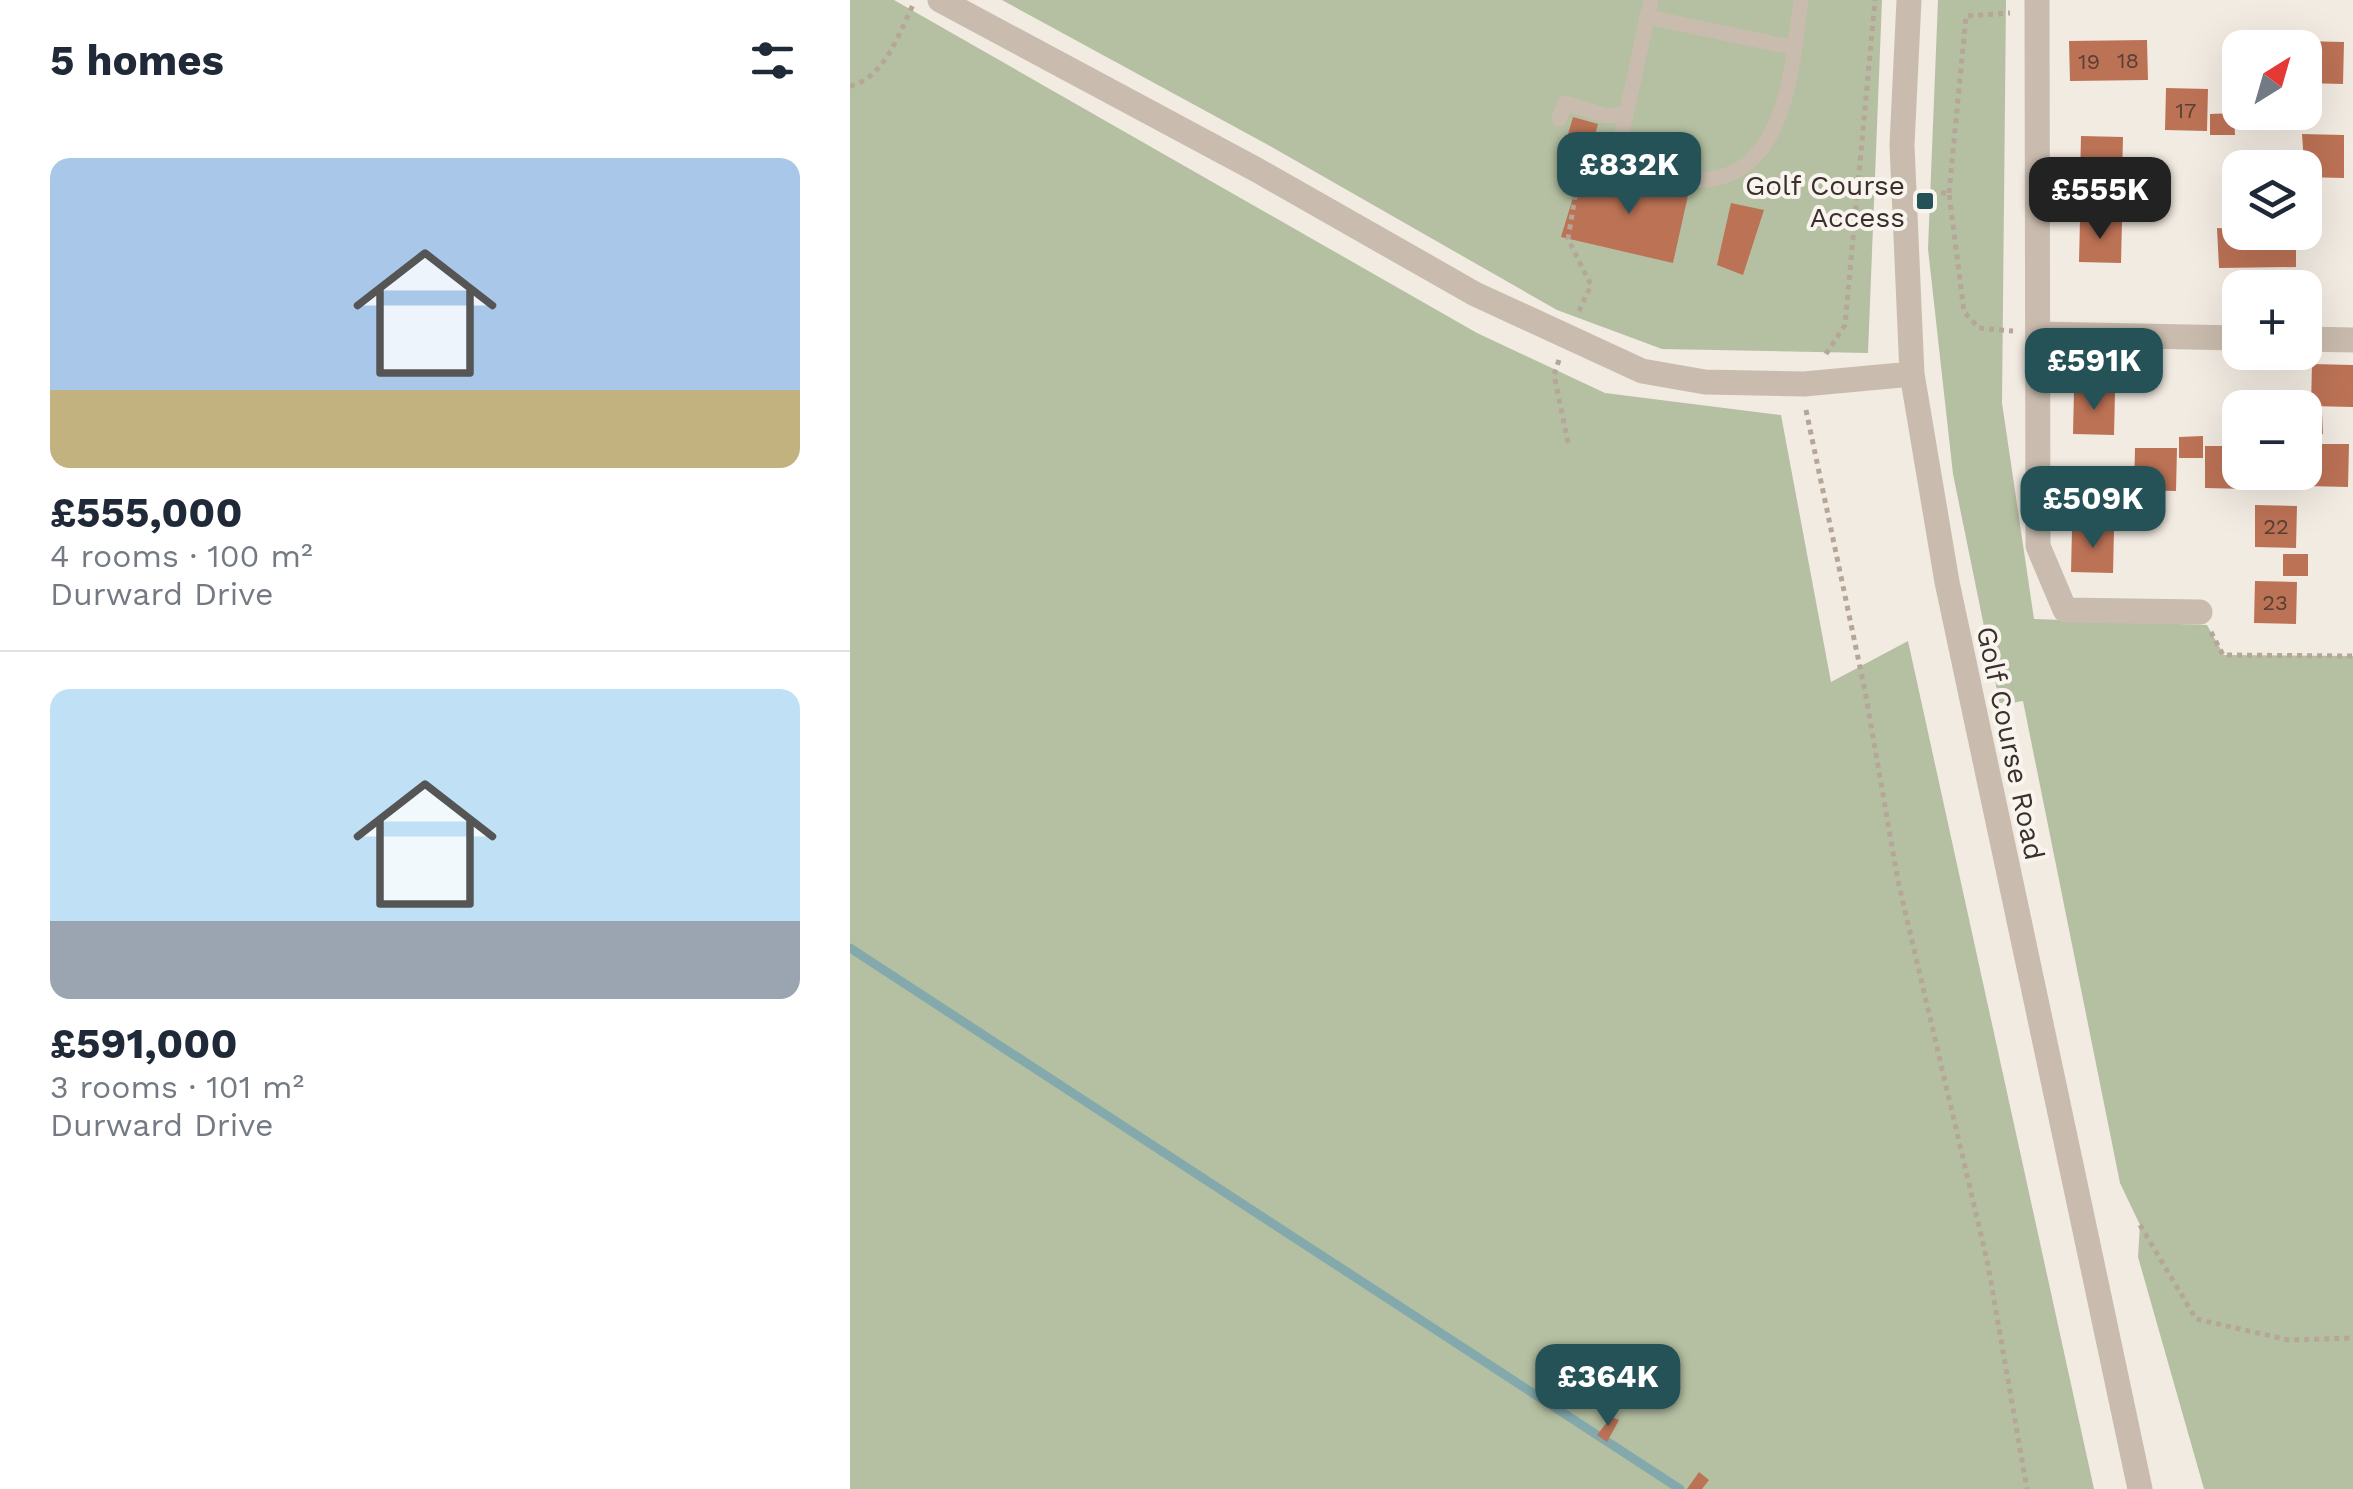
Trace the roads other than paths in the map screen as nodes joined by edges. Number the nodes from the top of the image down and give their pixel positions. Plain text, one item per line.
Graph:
1 (940, 0) edge
2 (1651, 0) edge
3 (1801, 0) edge
4 (1909, 0) edge
5 (2037, 6) edge
6 (1647, 17) junction
7 (1795, 48) junction
8 (1623, 114) junction
9 (1559, 119) dead end
10 (2039, 334) junction
11 (2222, 338) edge
12 (2322, 339) edge
13 (2353, 340) edge
14 (1912, 374) junction
15 (2200, 612) road end
16 (2140, 1489) edge

1 - 14 street
2 - 6 lane
3 - 7 lane
4 - 14 street, Golf Course Road
5 - 10 street
6 - 7 lane
6 - 8 lane
7 - 8 lane
8 - 9 lane
10 - 11 street
10 - 15 street
12 - 13 street
14 - 16 street, Golf Course Road

